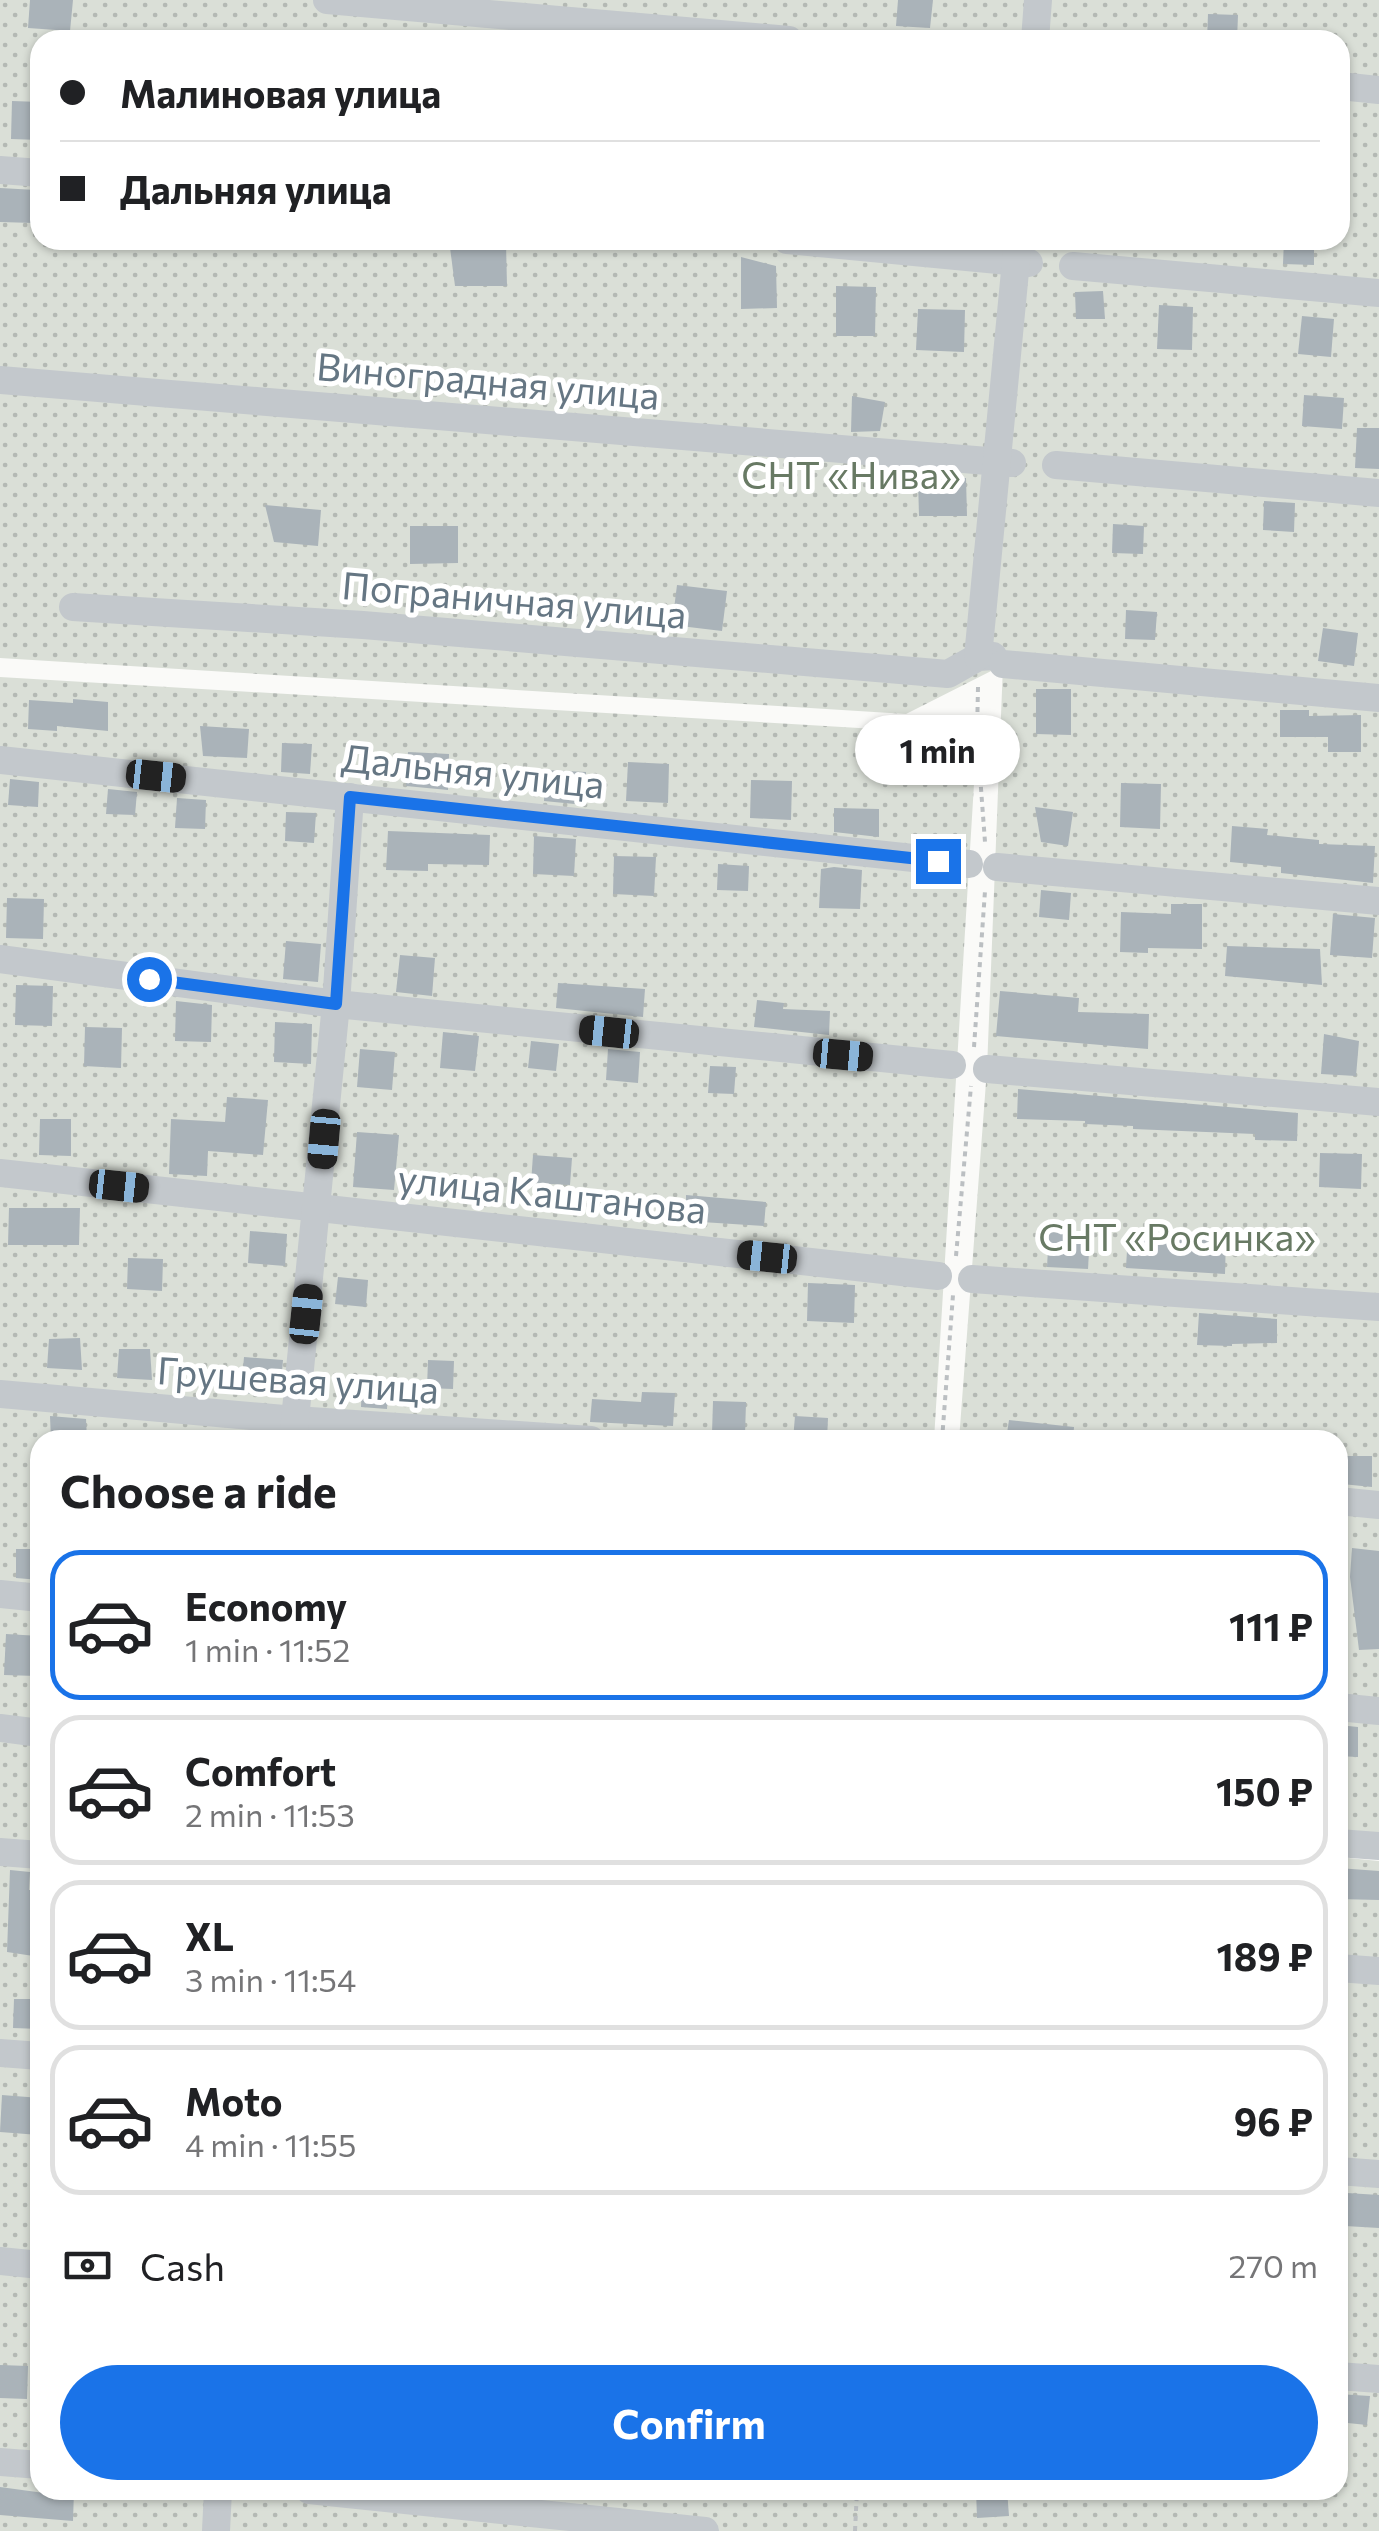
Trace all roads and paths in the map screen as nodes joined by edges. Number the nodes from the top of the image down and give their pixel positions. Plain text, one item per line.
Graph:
1 (328, 0) edge
2 (1038, 0) edge
3 (674, 30) edge
4 (1036, 30) edge
5 (1350, 87) edge
6 (1379, 90) edge
7 (0, 170) edge
8 (30, 172) edge
9 (896, 250) edge
10 (1021, 255) edge
11 (1073, 266) dead end
12 (1379, 293) edge
13 (0, 380) edge
14 (993, 461) junction
15 (1056, 466) dead end
16 (1379, 493) edge
17 (73, 608) dead end
18 (991, 659) junction
19 (1379, 698) edge
20 (0, 760) edge
21 (350, 797) junction
22 (1379, 900) edge
23 (0, 959) edge
24 (336, 1004) junction
25 (952, 1066) dead end
26 (1000, 1070) dead end
27 (1379, 1102) edge
28 (0, 1173) edge
29 (318, 1207) junction
30 (927, 1275) dead end
31 (978, 1279) dead end
32 (1379, 1306) edge
33 (0, 1394) edge
34 (294, 1430) edge
35 (1348, 1502) edge
36 (1379, 1505) edge
37 (0, 1594) edge
38 (30, 1597) edge
39 (1348, 1708) edge
40 (1379, 1711) edge
41 (0, 1728) edge
42 (30, 1732) edge
43 (1348, 1844) edge
44 (1379, 1846) edge
45 (0, 1852) edge
46 (30, 1854) edge
47 (1348, 1969) edge
48 (1379, 1971) edge
49 (0, 2053) edge
50 (30, 2055) edge
51 (1348, 2172) edge
52 (1379, 2174) edge
53 (0, 2261) edge
54 (30, 2263) edge
55 (1348, 2377) edge
56 (1379, 2380) edge
57 (0, 2462) edge
58 (30, 2464) edge
59 (218, 2500) edge
60 (406, 2500) edge
61 (856, 2500) edge
62 (216, 2531) edge
63 (706, 2531) edge
64 (854, 2531) edge

1 - 3 street
2 - 4 street
5 - 6 street
7 - 8 street
9 - 10 street
10 - 14 street
11 - 12 street
13 - 14 street, Виноградная улица
14 - 18 street
15 - 16 street
17 - 18 street, Пограничная улица
18 - 19 street
20 - 21 street, Дальняя улица
21 - 22 street, Дальняя улица
21 - 24 street
23 - 24 street
24 - 25 street
24 - 29 street
26 - 27 street
28 - 29 street, улица Каштанова
29 - 30 street, улица Каштанова
29 - 34 street
31 - 32 street
33 - 34 street, Грушевая улица
35 - 36 street
37 - 38 street
39 - 40 street
41 - 42 street
43 - 44 street
45 - 46 street
47 - 48 street
49 - 50 street
51 - 52 street
53 - 54 street
55 - 56 street
57 - 58 street
59 - 62 street
60 - 63 street
61 - 64 path

